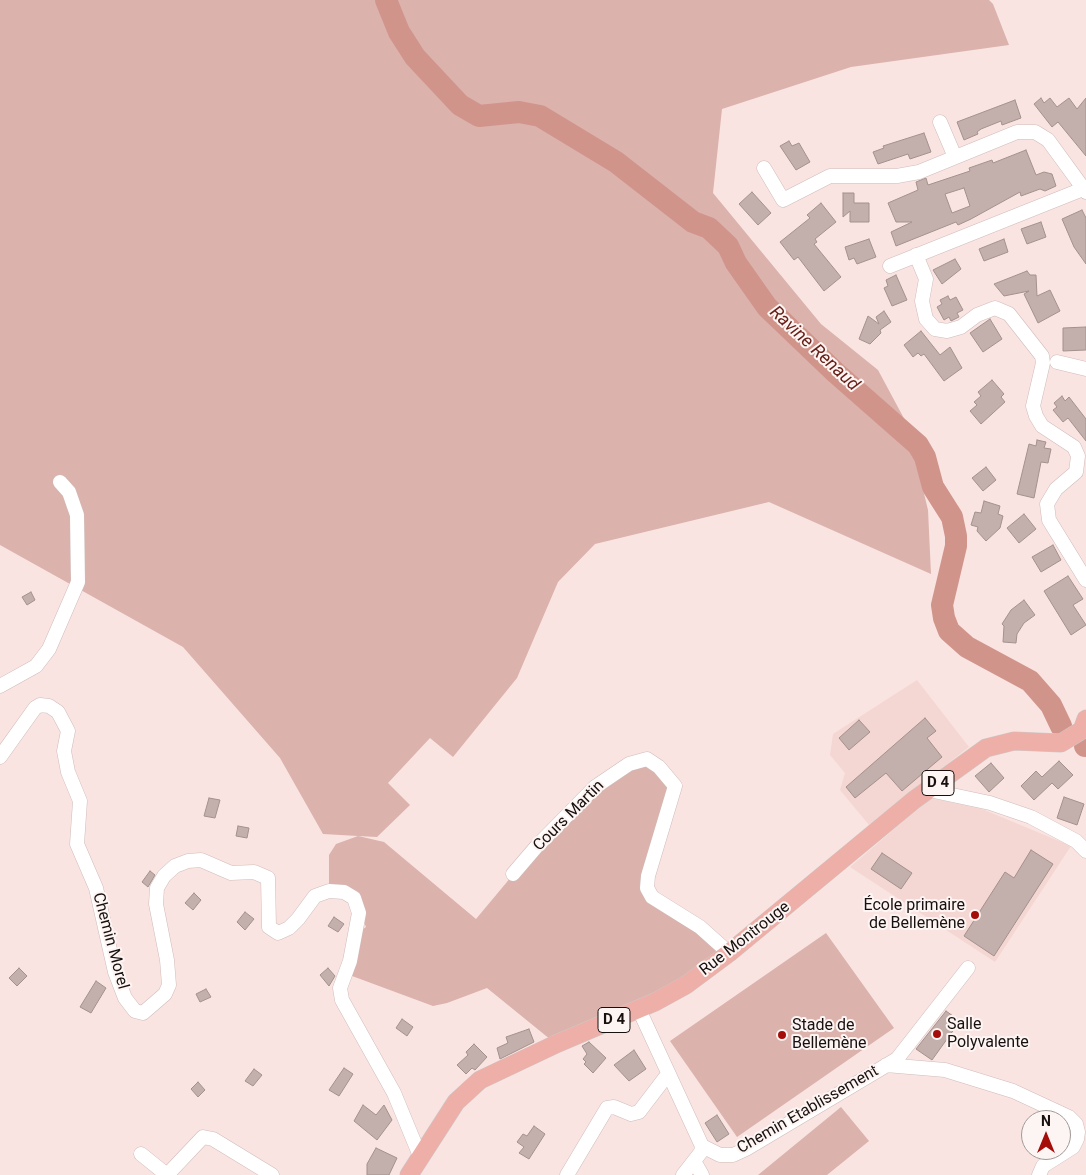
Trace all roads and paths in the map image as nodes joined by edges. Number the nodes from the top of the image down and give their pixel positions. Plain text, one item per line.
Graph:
1 (940, 122) dead end
2 (955, 157) junction
3 (764, 168) dead end
4 (1084, 190) edge
5 (916, 255) junction
6 (890, 266) dead end
7 (1057, 362) dead end
8 (1086, 369) edge
9 (60, 482) dead end
10 (1086, 580) edge
11 (0, 686) edge
12 (1086, 720) edge
13 (0, 757) edge
14 (929, 790) junction
15 (1086, 850) edge
16 (513, 874) dead end
17 (729, 953) junction
18 (968, 968) dead end
19 (636, 1010) junction
20 (886, 1065) junction
21 (668, 1074) junction
22 (702, 1146) junction
23 (141, 1154) dead end
24 (420, 1156) junction
25 (694, 1161) junction
26 (272, 1175) edge
27 (409, 1175) edge
28 (568, 1175) edge
29 (683, 1175) edge
30 (702, 1175) edge
31 (1039, 1175) edge

1 - 2 street
2 - 3 street
2 - 4 street
4 - 5 street
5 - 6 street
5 - 10 street
7 - 8 street
9 - 11 street
12 - 14 main road, Rue Montrouge / D 4
13 - 24 street, Chemin Morel
14 - 15 street
14 - 17 main road, Rue Montrouge / D 4
16 - 17 street, Cours Martin
17 - 19 main road, Rue Montrouge / D 4
18 - 20 street, Chemin Etablissement
19 - 21 street
19 - 24 main road, Rue Montrouge / D 4
20 - 22 street, Chemin Etablissement
20 - 31 street, Chemin Etablissement
21 - 22 street
21 - 28 street
22 - 25 street
23 - 26 street
24 - 27 main road, Rue Montrouge / D 4
25 - 29 street
25 - 30 street

